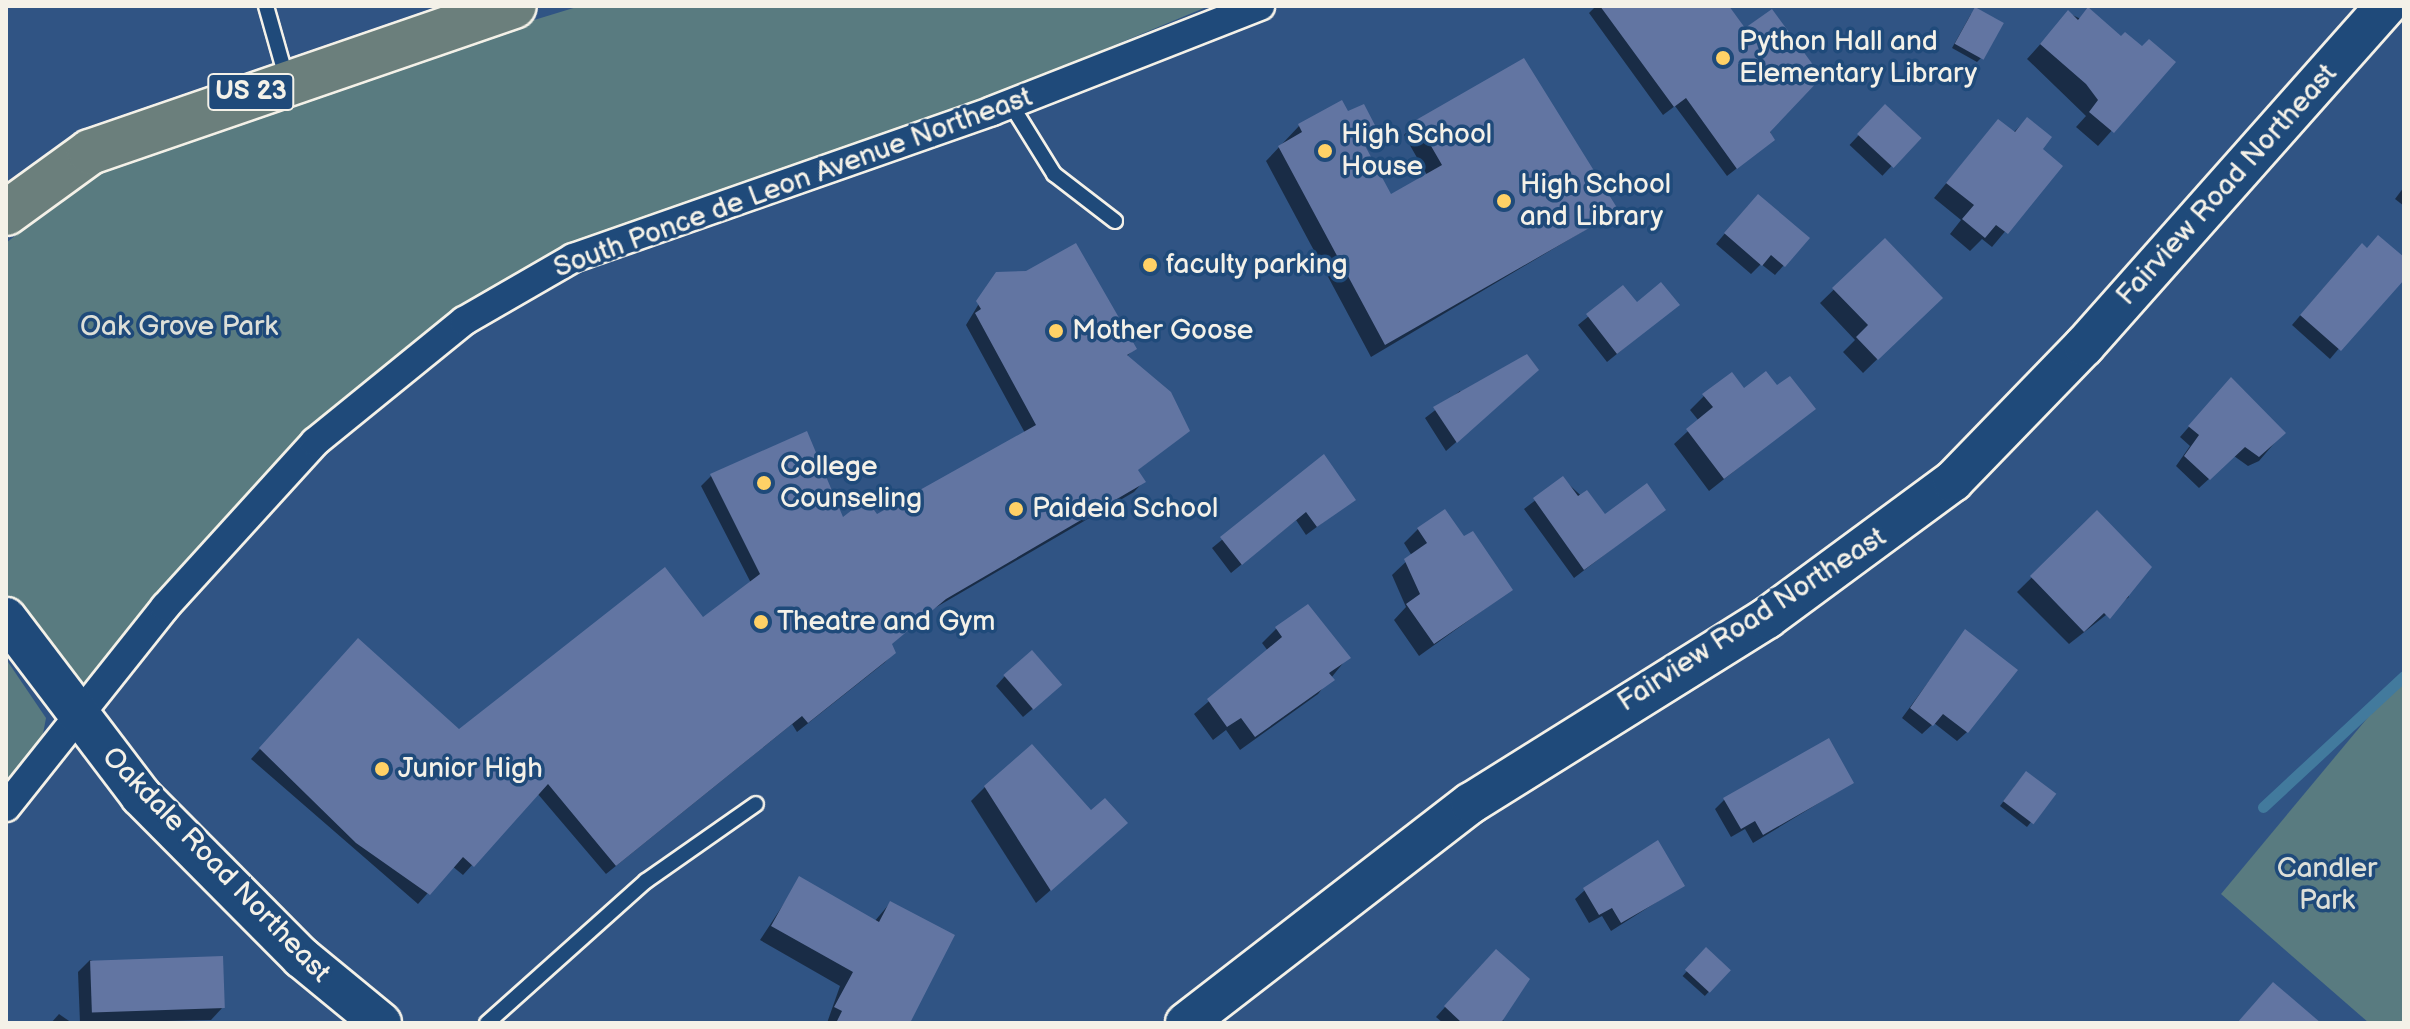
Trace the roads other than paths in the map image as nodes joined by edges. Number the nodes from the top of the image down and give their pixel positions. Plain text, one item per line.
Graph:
1 (266, 6) edge
2 (1260, 6) edge
3 (2386, 6) edge
4 (500, 8) edge
5 (287, 80) junction
6 (1010, 103) junction
7 (6, 213) edge
8 (1115, 221) dead end
9 (6, 618) edge
10 (77, 716) junction
11 (756, 804) dead end
12 (6, 807) edge
13 (381, 1023) edge
14 (487, 1023) edge
15 (1186, 1023) edge

1 - 5 lane
2 - 6 street, South Ponce de Leon Avenue Northeast
3 - 15 street, Fairview Road Northeast
4 - 5 highway, US 23
5 - 7 highway, US 23
6 - 8 lane
6 - 10 street, South Ponce de Leon Avenue Northeast
9 - 10 street, Oakdale Road Northeast
10 - 12 street, South Ponce de Leon Avenue Northeast
10 - 13 street, Oakdale Road Northeast
11 - 14 lane

